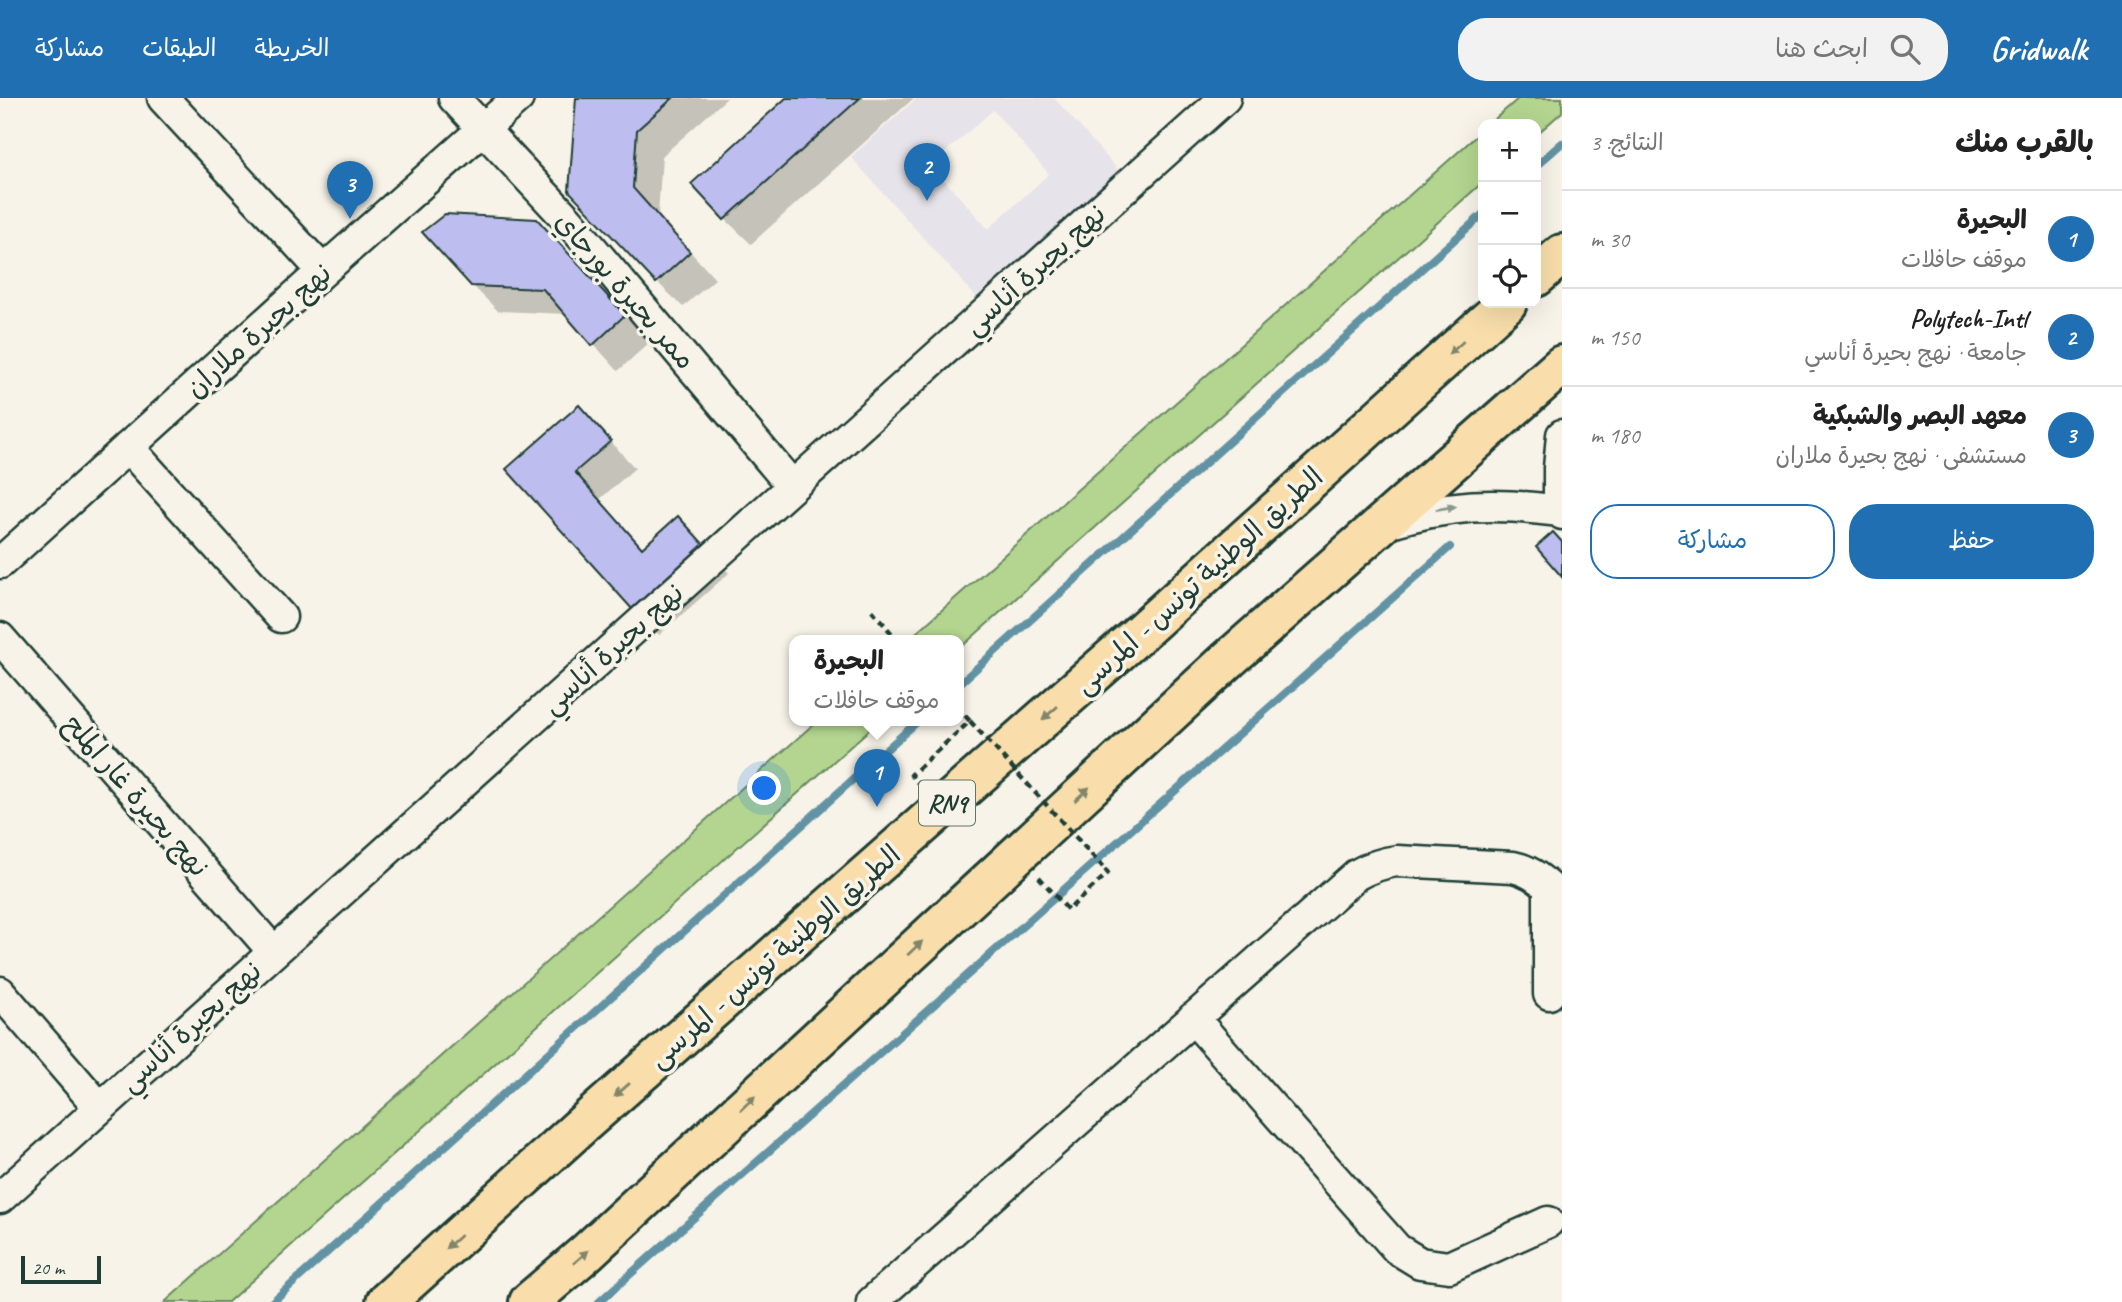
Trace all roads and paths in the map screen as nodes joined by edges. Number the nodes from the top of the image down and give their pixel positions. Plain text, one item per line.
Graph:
1 (163, 98) edge
2 (454, 98) edge
3 (518, 98) edge
4 (1225, 98) edge
5 (482, 130) junction
6 (1562, 254) edge
7 (323, 271) junction
8 (1541, 273) edge
9 (1501, 308) edge
10 (1562, 365) edge
11 (1562, 435) edge
12 (128, 447) junction
13 (792, 486) junction
14 (1561, 512) edge
15 (1380, 525) junction
16 (0, 563) edge
17 (872, 610) dead end
18 (281, 617) dead end
19 (893, 635) edge
20 (0, 638) edge
21 (964, 714) edge
22 (970, 721) junction
23 (920, 765) dead end
24 (1018, 853) junction
25 (273, 951) junction
26 (0, 992) edge
27 (1549, 994) dead end
28 (1193, 1018) junction
29 (99, 1107) junction
30 (0, 1198) edge
31 (1548, 1222) dead end
32 (386, 1302) edge
33 (529, 1302) edge
34 (872, 1302) edge

1 - 7 street
2 - 5 street, ممر بحيرة بورجاي
3 - 5 street, نهج بحيرة ملاران
4 - 13 street, نهج بحيرة أناسي
5 - 7 street, نهج بحيرة ملاران
5 - 13 street, ممر بحيرة بورجاي
6 - 8 highway
7 - 12 street, نهج بحيرة ملاران
9 -> 32 highway, الطريق الوطنية تونس - المرسى / RN9
10 - 15 highway
11 - 14 street
12 - 16 street, نهج بحيرة ملاران
12 - 18 street
13 - 25 street, نهج بحيرة أناسي
15 -> 14 street
24 -> 15 highway
17 - 19 path
20 - 25 street, نهج بحيرة غار الملح
21 - 22 path
22 - 23 path
22 - 24 path, bridge
33 -> 24 highway
25 - 29 street, نهج بحيرة أناسي
26 - 29 street
27 - 28 street
28 - 31 street
28 - 34 street
29 - 30 street, نهج بحيرة أناسي

